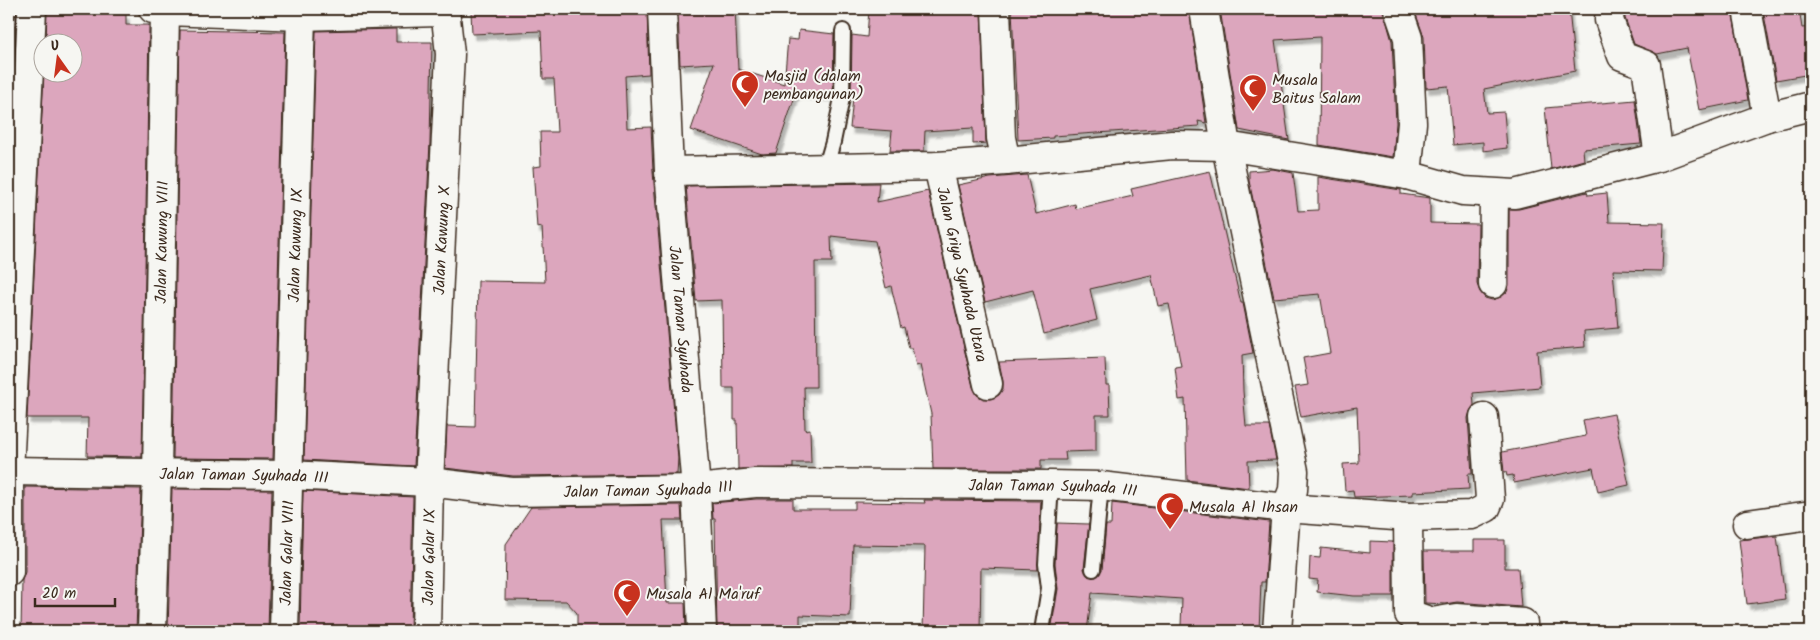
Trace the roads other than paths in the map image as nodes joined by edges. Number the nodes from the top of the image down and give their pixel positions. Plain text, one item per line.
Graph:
1 (32, 9) edge
2 (662, 9) edge
3 (996, 9) edge
4 (1204, 9) edge
5 (1398, 9) edge
6 (1610, 9) edge
7 (1747, 9) edge
8 (159, 10) edge
9 (302, 16) junction
10 (844, 31) dead end
11 (1811, 106) edge
12 (1767, 117) junction
13 (1226, 146) junction
14 (1659, 157) junction
15 (1006, 161) junction
16 (938, 166) junction
17 (825, 169) junction
18 (669, 172) junction
19 (1407, 175) junction
20 (1494, 194) junction
21 (1493, 284) dead end
22 (988, 384) dead end
23 (1484, 417) dead end
24 (9, 471) edge
25 (157, 473) junction
26 (288, 475) junction
27 (448, 484) junction
28 (1051, 485) junction
29 (1101, 486) junction
30 (696, 489) junction
31 (1286, 508) junction
32 (1811, 515) edge
33 (1408, 517) junction
34 (1747, 524) dead end
35 (1093, 569) dead end
36 (9, 572) edge
37 (1523, 623) dead end
38 (152, 631) edge
39 (284, 631) edge
40 (426, 631) edge
41 (702, 631) edge
42 (1042, 631) edge
43 (1277, 631) edge

1 - 24 street
2 - 18 street, Jalan Taman Syuhada
3 - 15 street
4 - 13 street
5 - 19 street
6 - 14 street
7 - 12 street
8 - 9 street
8 - 25 street, Jalan Kawung VIII
9 - 26 street, Jalan Kawung IX
9 - 27 street, Jalan Kawung X
10 - 17 lane
11 - 12 street
12 - 14 street
13 - 15 street
13 - 19 street
13 - 31 street
14 - 20 street
15 - 16 street
16 - 17 street
16 - 22 street, Jalan Griya Syuhada Utara
17 - 18 street
18 - 30 street, Jalan Taman Syuhada
19 - 20 street
20 - 21 street
23 - 33 street, Jalan Taman Syuhada III
24 - 25 street, Jalan Taman Syuhada III
24 - 36 street
25 - 26 street, Jalan Taman Syuhada III
25 - 38 street, Jalan Kawung VIII
26 - 27 street, Jalan Taman Syuhada III
26 - 39 street, Jalan Galar VIII
27 - 30 street, Jalan Taman Syuhada III
27 - 40 street, Jalan Galar IX
28 - 29 street, Jalan Taman Syuhada III
28 - 30 street, Jalan Taman Syuhada III
28 - 42 lane
29 - 31 street, Jalan Taman Syuhada III
29 - 35 lane
30 - 41 street, Jalan Taman Syuhada
31 - 33 street, Jalan Taman Syuhada III
31 - 43 street
32 - 34 street
33 - 37 street

